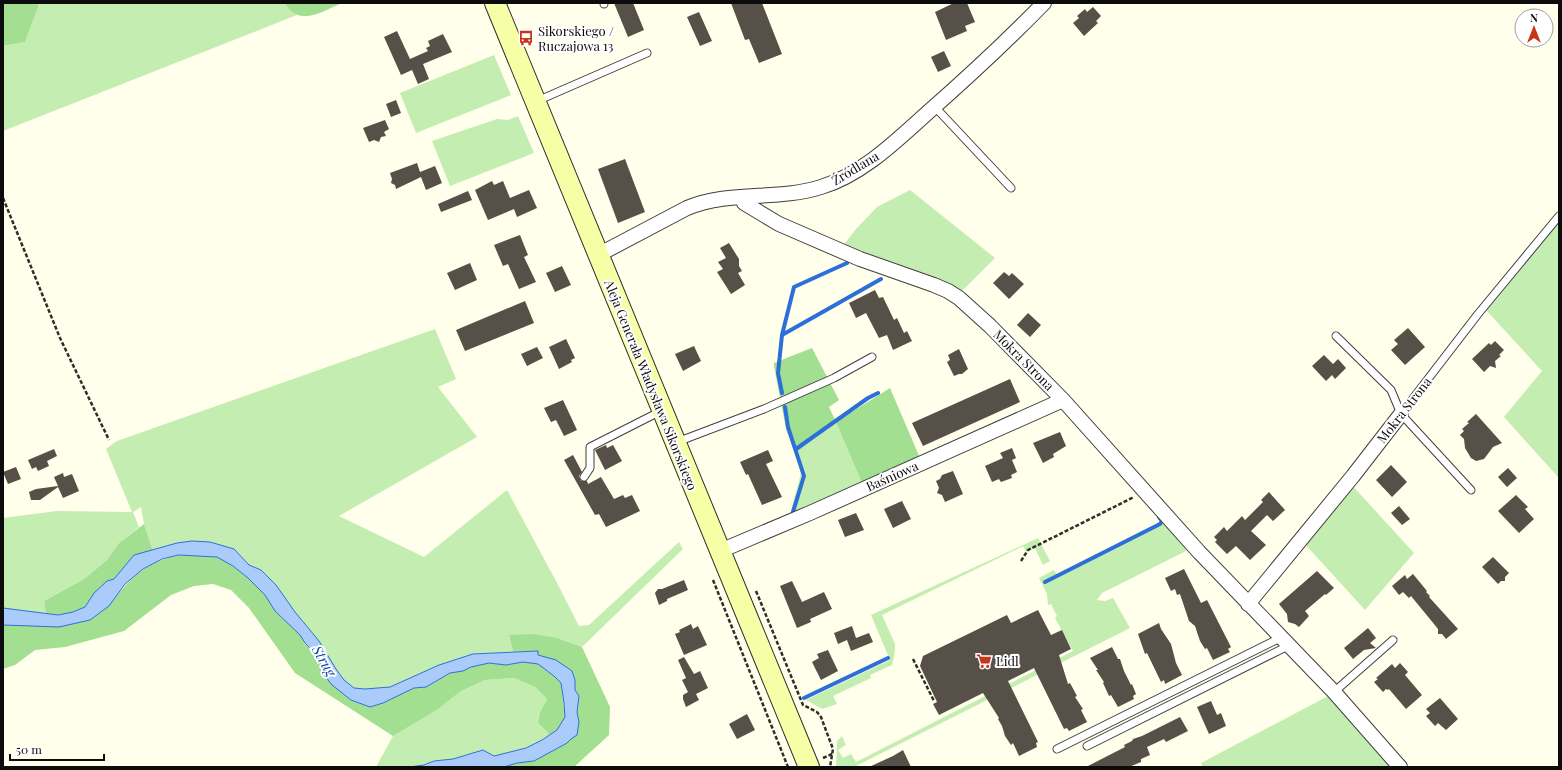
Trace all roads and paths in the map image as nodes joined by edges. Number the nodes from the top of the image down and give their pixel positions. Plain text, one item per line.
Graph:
1 (495, 3) edge
2 (1044, 3) edge
3 (647, 53) dead end
4 (535, 102) junction
5 (935, 107) junction
6 (1011, 188) dead end
7 (742, 197) junction
8 (3, 198) edge
9 (1559, 216) edge
10 (598, 255) junction
11 (1336, 336) dead end
12 (872, 357) dead end
13 (1063, 400) junction
14 (662, 411) junction
15 (1401, 414) junction
16 (109, 440) dead end
17 (675, 443) junction
18 (584, 477) dead end
19 (1471, 490) dead end
20 (1144, 492) junction
21 (720, 551) junction
22 (1021, 561) dead end
23 (1248, 604) junction
24 (1393, 640) dead end
25 (1284, 642) junction
26 (913, 659) dead end
27 (1334, 692) junction
28 (934, 701) dead end
29 (821, 717) dead end
30 (1087, 746) dead end
31 (1057, 749) dead end
32 (832, 754) junction
33 (816, 762) edge
34 (830, 767) edge
35 (1400, 767) edge

1 - 4 main road, Aleja Generała Władysława Sikorskiego
2 - 5 street, Źródlana
3 - 4 lane
4 - 10 main road, Aleja Generała Władysława Sikorskiego
5 - 6 lane
5 - 7 street, Źródlana
7 - 10 street, Źródlana
7 - 13 street, Mokra Strona
8 - 16 path
9 - 15 lane, Mokra Strona
10 - 14 main road, Aleja Generała Władysława Sikorskiego
11 - 15 lane
12 - 17 lane
13 - 20 street, Mokra Strona
13 - 21 street, Baśniowa
14 - 17 main road, Aleja Generała Władysława Sikorskiego
14 - 18 lane
15 - 19 lane
15 - 23 street, Mokra Strona
17 - 21 main road, Aleja Generała Władysława Sikorskiego
20 - 22 path
20 - 23 street, Mokra Strona
21 - 33 main road, Aleja Generała Władysława Sikorskiego
23 - 25 street, Mokra Strona
24 - 27 lane
25 - 27 street, Mokra Strona
25 - 30 lane
25 - 31 lane
26 - 28 path
27 - 35 street, Mokra Strona
29 - 32 path
32 - 33 path
32 - 34 path

